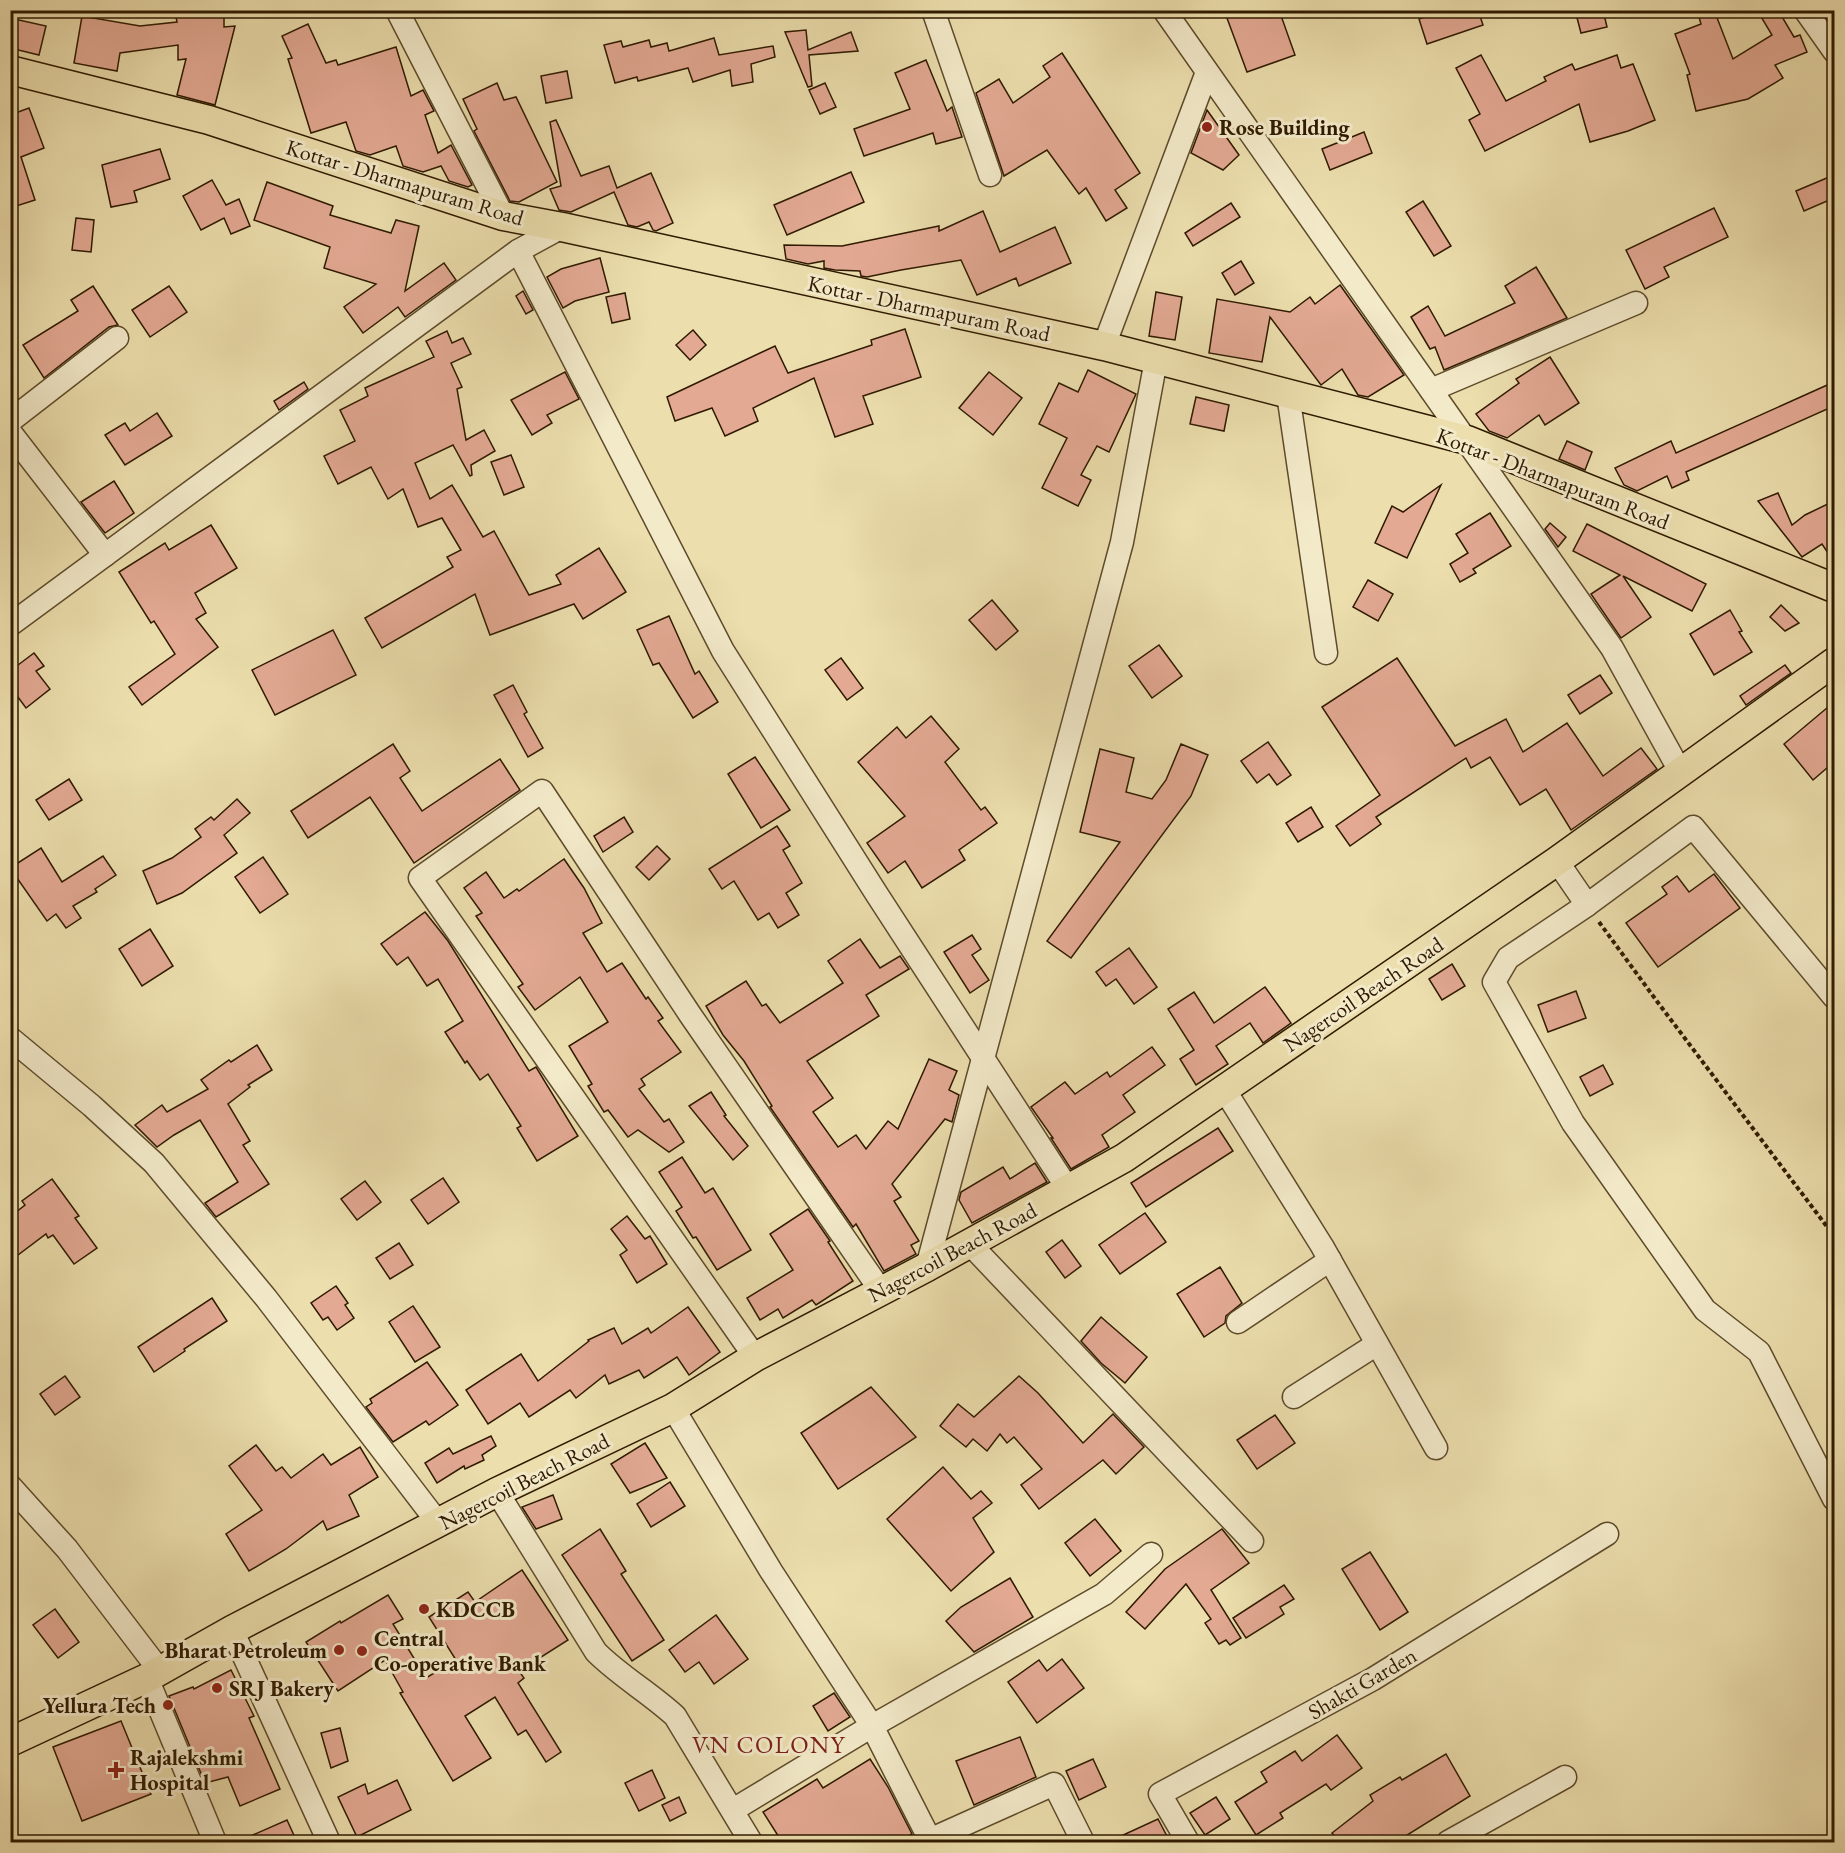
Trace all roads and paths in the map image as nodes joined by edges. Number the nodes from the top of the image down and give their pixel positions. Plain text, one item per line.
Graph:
1 (397, 10) edge
2 (933, 10) edge
3 (1164, 10) edge
4 (1805, 10) edge
5 (1834, 51) edge
6 (10, 70) edge
7 (1207, 72) junction
8 (990, 175) dead end
9 (503, 216) junction
10 (562, 227) junction
11 (518, 251) junction
12 (1636, 303) dead end
13 (117, 338) dead end
14 (1104, 346) junction
15 (1156, 360) junction
16 (1431, 390) junction
17 (1288, 394) junction
18 (10, 421) edge
19 (10, 432) edge
20 (1467, 440) junction
21 (105, 555) junction
22 (1834, 588) edge
23 (10, 625) edge
24 (1326, 653) dead end
25 (1834, 662) edge
26 (1681, 773) junction
27 (1557, 861) junction
28 (1587, 905) junction
29 (1834, 997) edge
30 (10, 1038) edge
31 (984, 1061) junction
32 (1224, 1089) junction
33 (1068, 1189) junction
34 (1834, 1236) edge
35 (970, 1244) junction
36 (1330, 1260) junction
37 (927, 1268) junction
38 (881, 1291) junction
39 (1238, 1322) dead end
40 (1377, 1344) junction
41 (755, 1357) junction
42 (1294, 1397) dead end
43 (673, 1408) junction
44 (1436, 1448) dead end
45 (10, 1486) edge
46 (497, 1492) junction
47 (1834, 1499) edge
48 (439, 1524) junction
49 (1607, 1534) dead end
50 (1251, 1541) dead end
51 (1151, 1554) dead end
52 (232, 1630) junction
53 (154, 1674) junction
54 (872, 1726) junction
55 (10, 1742) edge
56 (1565, 1777) dead end
57 (733, 1810) junction
58 (927, 1841) edge
59 (214, 1842) edge
60 (329, 1842) edge
61 (751, 1842) edge
62 (1083, 1842) edge
63 (1188, 1842) edge
64 (1448, 1842) edge

1 - 9 street
2 - 8 street
3 - 7 street
4 - 5 street
6 - 9 main road, Kottar - Dharmapuram Road
7 - 14 street
7 - 16 street
9 - 10 main road, Kottar - Dharmapuram Road
10 - 11 street
10 - 14 main road, Kottar - Dharmapuram Road
11 - 21 street
11 - 31 street
12 - 16 street
13 - 18 street
14 - 15 main road, Kottar - Dharmapuram Road
15 - 17 main road, Kottar - Dharmapuram Road
15 - 31 street
16 - 20 street
17 - 20 main road, Kottar - Dharmapuram Road
17 - 24 street
19 - 21 street
20 - 22 main road, Kottar - Dharmapuram Road
20 - 26 street
21 - 23 street
25 - 26 main road, Nagercoil Beach Road
26 - 27 main road, Nagercoil Beach Road
27 - 28 street
27 - 32 main road, Nagercoil Beach Road
28 - 29 street
28 - 34 path
28 - 47 street
30 - 48 street
31 - 33 street
31 - 37 street
32 - 33 main road, Nagercoil Beach Road
32 - 36 street
33 - 35 main road, Nagercoil Beach Road
35 - 37 main road, Nagercoil Beach Road
35 - 50 street
36 - 39 street
36 - 40 street
37 - 38 main road, Nagercoil Beach Road
38 - 41 main road, Nagercoil Beach Road
38 - 41 street
40 - 42 street
40 - 44 street
41 - 43 main road, Nagercoil Beach Road
43 - 46 main road, Nagercoil Beach Road
43 - 54 street
45 - 53 street
46 - 48 main road, Nagercoil Beach Road
46 - 57 street
48 - 52 main road, Nagercoil Beach Road
49 - 63 street, Shakti Garden
51 - 54 street
52 - 53 main road, Nagercoil Beach Road
52 - 60 street
53 - 55 main road, Nagercoil Beach Road
53 - 59 street
54 - 57 street
54 - 58 street
56 - 64 street
57 - 61 street
58 - 62 street

